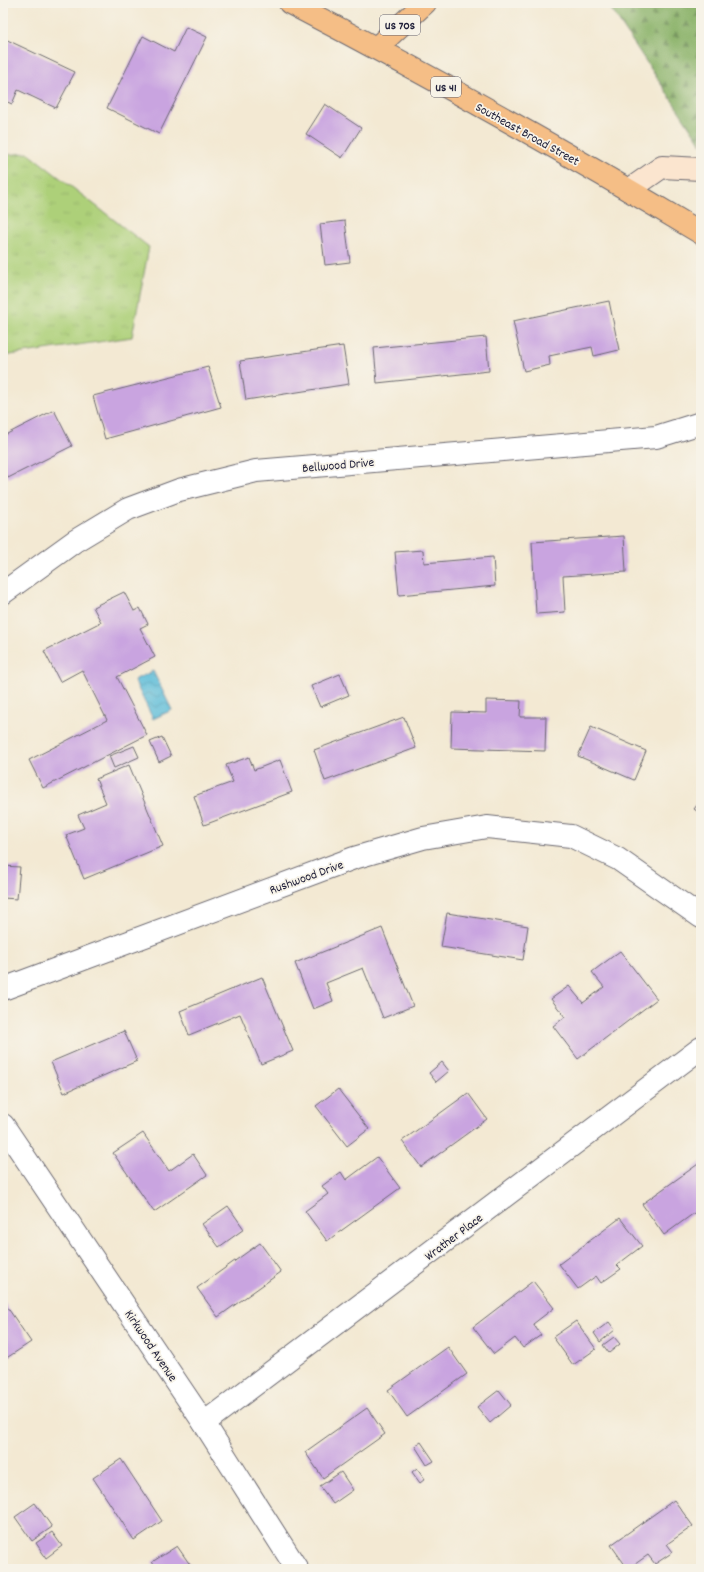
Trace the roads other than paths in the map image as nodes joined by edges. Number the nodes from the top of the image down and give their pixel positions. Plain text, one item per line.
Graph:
1 (290, 3) edge
2 (425, 3) edge
3 (376, 48) junction
4 (701, 169) edge
5 (629, 190) junction
6 (701, 233) edge
7 (701, 423) edge
8 (3, 593) edge
9 (701, 917) edge
10 (3, 989) edge
11 (701, 1048) edge
12 (3, 1125) edge
13 (204, 1423) junction
14 (297, 1569) edge

1 - 3 main road, Southeast Broad Street / US 41
2 - 3 main road, US 70S
3 - 5 main road, Southeast Broad Street / US 41
4 - 5 main road
5 - 6 main road, Southeast Broad Street / US 41
7 - 8 street, Bellwood Drive
9 - 10 street, Rushwood Drive
11 - 13 street, Wrather Place
12 - 13 street, Kirkwood Avenue
13 - 14 street, Kirkwood Avenue

